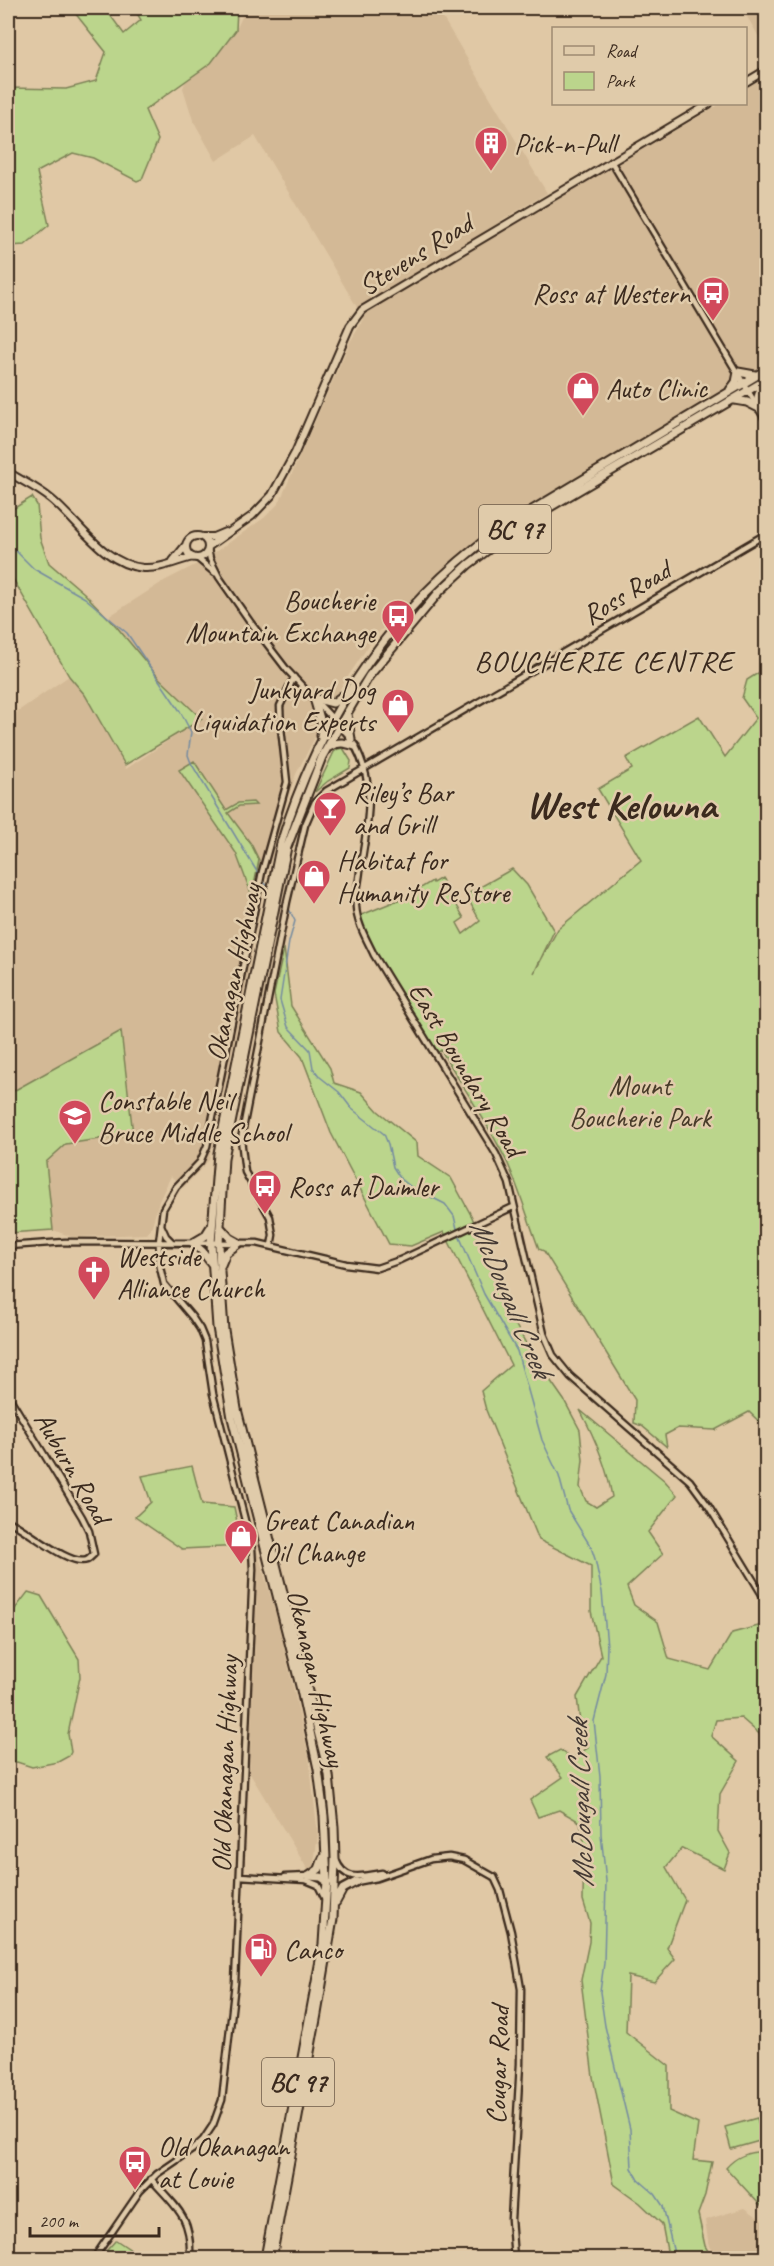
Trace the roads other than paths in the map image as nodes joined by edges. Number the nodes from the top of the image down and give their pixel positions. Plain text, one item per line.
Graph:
1 (766, 70) edge
2 (747, 81) edge
3 (707, 105) edge
4 (611, 161) junction
5 (766, 370) edge
6 (738, 372) junction
7 (758, 375) junction
8 (765, 381) edge
9 (745, 383) junction
10 (749, 390) junction
11 (729, 392) junction
12 (732, 400) junction
13 (759, 408) junction
14 (766, 421) edge
15 (8, 472) edge
16 (236, 527) junction
17 (766, 534) edge
18 (202, 537) junction
19 (186, 545) junction
20 (208, 548) junction
21 (195, 557) junction
22 (170, 564) junction
23 (219, 577) junction
24 (294, 677) junction
25 (353, 685) junction
26 (314, 698) junction
27 (347, 713) junction
28 (333, 717) junction
29 (340, 725) junction
30 (351, 738) junction
31 (321, 741) junction
32 (355, 746) junction
33 (327, 748) junction
34 (366, 767) junction
35 (274, 893) junction
36 (513, 1207) junction
37 (160, 1222) junction
38 (212, 1223) junction
39 (220, 1227) junction
40 (159, 1242) junction
41 (172, 1242) junction
42 (193, 1243) junction
43 (215, 1243) junction
44 (239, 1243) junction
45 (8, 1246) edge
46 (271, 1246) junction
47 (212, 1265) junction
48 (220, 1271) junction
49 (8, 1395) edge
50 (8, 1521) edge
51 (766, 1601) edge
52 (326, 1846) junction
53 (335, 1859) junction
54 (388, 1873) junction
55 (240, 1876) junction
56 (309, 1876) junction
57 (278, 1878) junction
58 (327, 1880) junction
59 (336, 1881) junction
60 (356, 1882) junction
61 (327, 1905) junction
62 (333, 1919) junction
63 (151, 2180) junction
64 (94, 2259) edge
65 (190, 2259) edge
66 (266, 2259) edge
67 (272, 2259) edge
68 (514, 2259) edge

1 - 2 main road
3 - 4 main road, Stevens Road
4 - 6 street
4 - 16 main road, Stevens Road
5 - 7 highway, Okanagan Highway / BC 97
6 - 7 highway
6 - 9 street
6 - 11 highway
7 - 9 highway, Okanagan Highway / BC 97
8 - 10 highway, Okanagan Highway / BC 97
8 - 13 highway
9 - 10 street
9 - 11 highway, Okanagan Highway / BC 97
10 - 12 highway, Okanagan Highway / BC 97
10 - 13 street
11 - 25 highway, Okanagan Highway / BC 97
12 - 13 highway
12 - 27 highway, Okanagan Highway / BC 97
13 - 14 street
15 - 22 main road
16 - 18 main road, Stevens Road
16 - 20 main road, Stevens Road
17 - 34 street, Ross Road
18 - 19 main road
18 - 20 main road
19 - 21 main road
19 - 22 main road
20 - 21 main road
20 - 23 street
21 - 22 main road
21 - 23 street
23 - 24 street
24 - 26 street
24 - 37 street, Old Okanagan Highway
25 - 26 highway
25 - 28 highway, Okanagan Highway / BC 97
26 - 28 street
26 - 31 highway
27 - 29 highway, Okanagan Highway / BC 97
27 - 30 highway
28 - 29 street
28 - 31 highway, Okanagan Highway / BC 97
29 - 30 street
29 - 33 highway, Okanagan Highway / BC 97
30 - 32 street
31 - 35 highway, Okanagan Highway / BC 97
32 - 33 highway
32 - 34 street
33 - 35 highway, Okanagan Highway / BC 97
34 - 36 street, East Boundary Road
34 - 46 street, Ross Road
35 - 38 highway, Okanagan Highway / BC 97
35 - 39 highway, Okanagan Highway / BC 97
36 - 46 street
36 - 51 street, East Boundary Road
37 - 40 street, Old Okanagan Highway
37 - 41 street
38 - 42 highway
38 - 43 highway, Okanagan Highway / BC 97
39 - 43 highway, Okanagan Highway / BC 97
39 - 44 highway
40 - 41 street
40 - 45 street
40 - 55 street, Old Okanagan Highway
41 - 42 street
42 - 43 street
42 - 47 highway
43 - 44 street
43 - 47 highway, Okanagan Highway / BC 97
43 - 48 highway, Okanagan Highway / BC 97
44 - 46 street
44 - 48 highway
47 - 52 highway, Okanagan Highway / BC 97
48 - 53 highway, Okanagan Highway / BC 97
49 - 50 street, Auburn Road
52 - 56 highway
52 - 58 highway, Okanagan Highway / BC 97
52 - 59 highway
53 - 54 street
53 - 59 highway, Okanagan Highway / BC 97
54 - 60 street
54 - 68 street, Cougar Road
55 - 57 street
55 - 63 street, Old Okanagan Highway
56 - 57 street
56 - 58 highway
57 - 61 street
58 - 61 highway, Okanagan Highway / BC 97
58 - 62 highway
59 - 60 highway
59 - 62 highway, Okanagan Highway / BC 97
60 - 62 highway
61 - 66 highway, Okanagan Highway / BC 97
62 - 67 highway, Okanagan Highway / BC 97
63 - 64 street, Old Okanagan Highway
63 - 65 street

